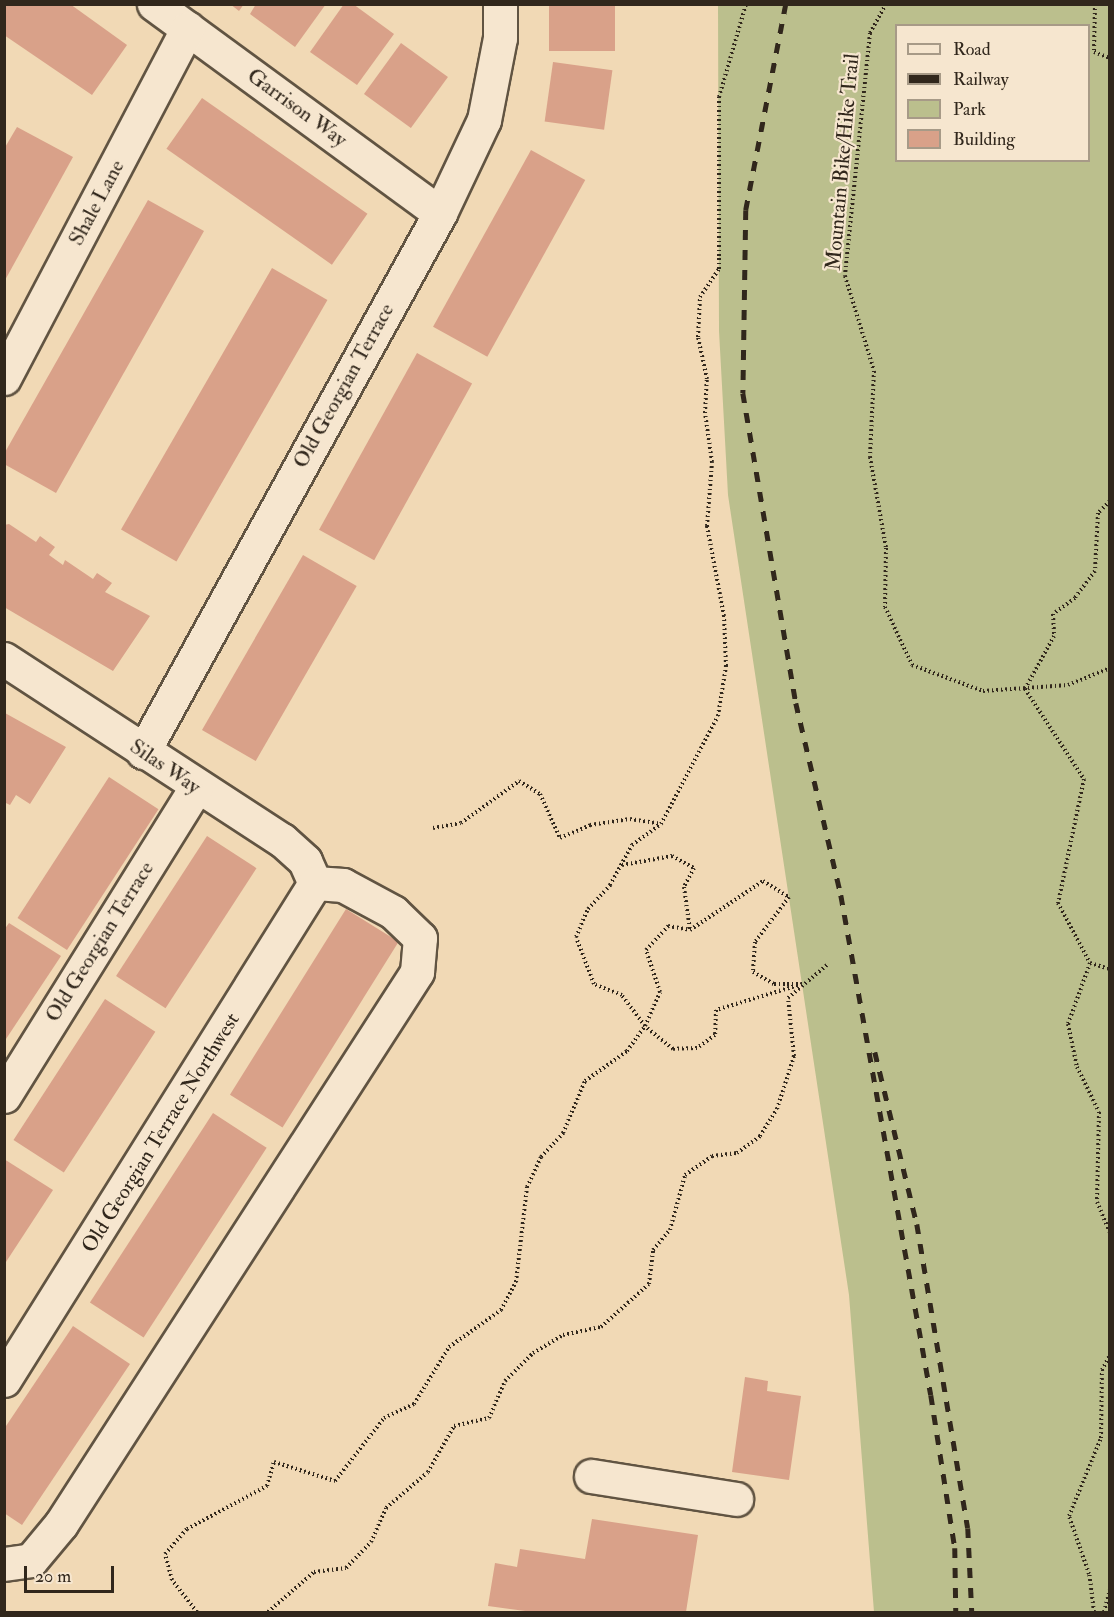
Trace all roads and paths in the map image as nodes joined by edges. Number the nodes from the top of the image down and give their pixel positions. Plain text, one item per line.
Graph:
1 (154, 4) edge
2 (500, 4) edge
3 (746, 4) edge
4 (886, 4) edge
5 (1095, 4) edge
6 (188, 28) junction
7 (1110, 58) edge
8 (440, 213) junction
9 (4, 378) edge
10 (1110, 501) edge
11 (4, 659) edge
12 (1110, 668) edge
13 (1025, 688) junction
14 (143, 752) junction
15 (196, 788) junction
16 (661, 824) junction
17 (433, 828) dead end
18 (622, 865) junction
19 (315, 883) junction
20 (690, 930) junction
21 (1090, 963) junction
22 (827, 965) dead end
23 (1110, 969) edge
24 (802, 984) junction
25 (645, 1026) junction
26 (4, 1096) edge
27 (1110, 1232) edge
28 (1110, 1355) edge
29 (4, 1380) edge
30 (591, 1476) dead end
31 (736, 1499) dead end
32 (4, 1564) edge
33 (1110, 1589) edge
34 (197, 1612) edge
35 (268, 1612) edge
36 (1094, 1612) edge
37 (1104, 1612) edge

1 - 6 street, Garrison Way
2 - 8 street, Old Georgian Terrace
3 - 16 path
4 - 13 path, Mountain Bike/Hike Trail
5 - 7 path
6 - 8 street, Garrison Way
6 - 9 street, Shale Lane
8 - 14 street, Old Georgian Terrace
10 - 13 path
11 - 14 street, Silas Way
12 - 13 path, Mountain Bike/Hike Trail
13 - 21 path
14 - 15 street, Silas Way
15 - 19 street, Silas Way
15 - 26 street, Old Georgian Terrace
16 - 17 path
16 - 18 path
18 - 20 path
18 - 25 path
19 - 29 street, Old Georgian Terrace Northwest
19 - 32 street
20 - 24 path
20 - 25 path
21 - 23 path
21 - 27 path
22 - 24 path
24 - 25 path
24 - 35 path
25 - 34 path
28 - 36 path
30 - 31 street
33 - 37 path

